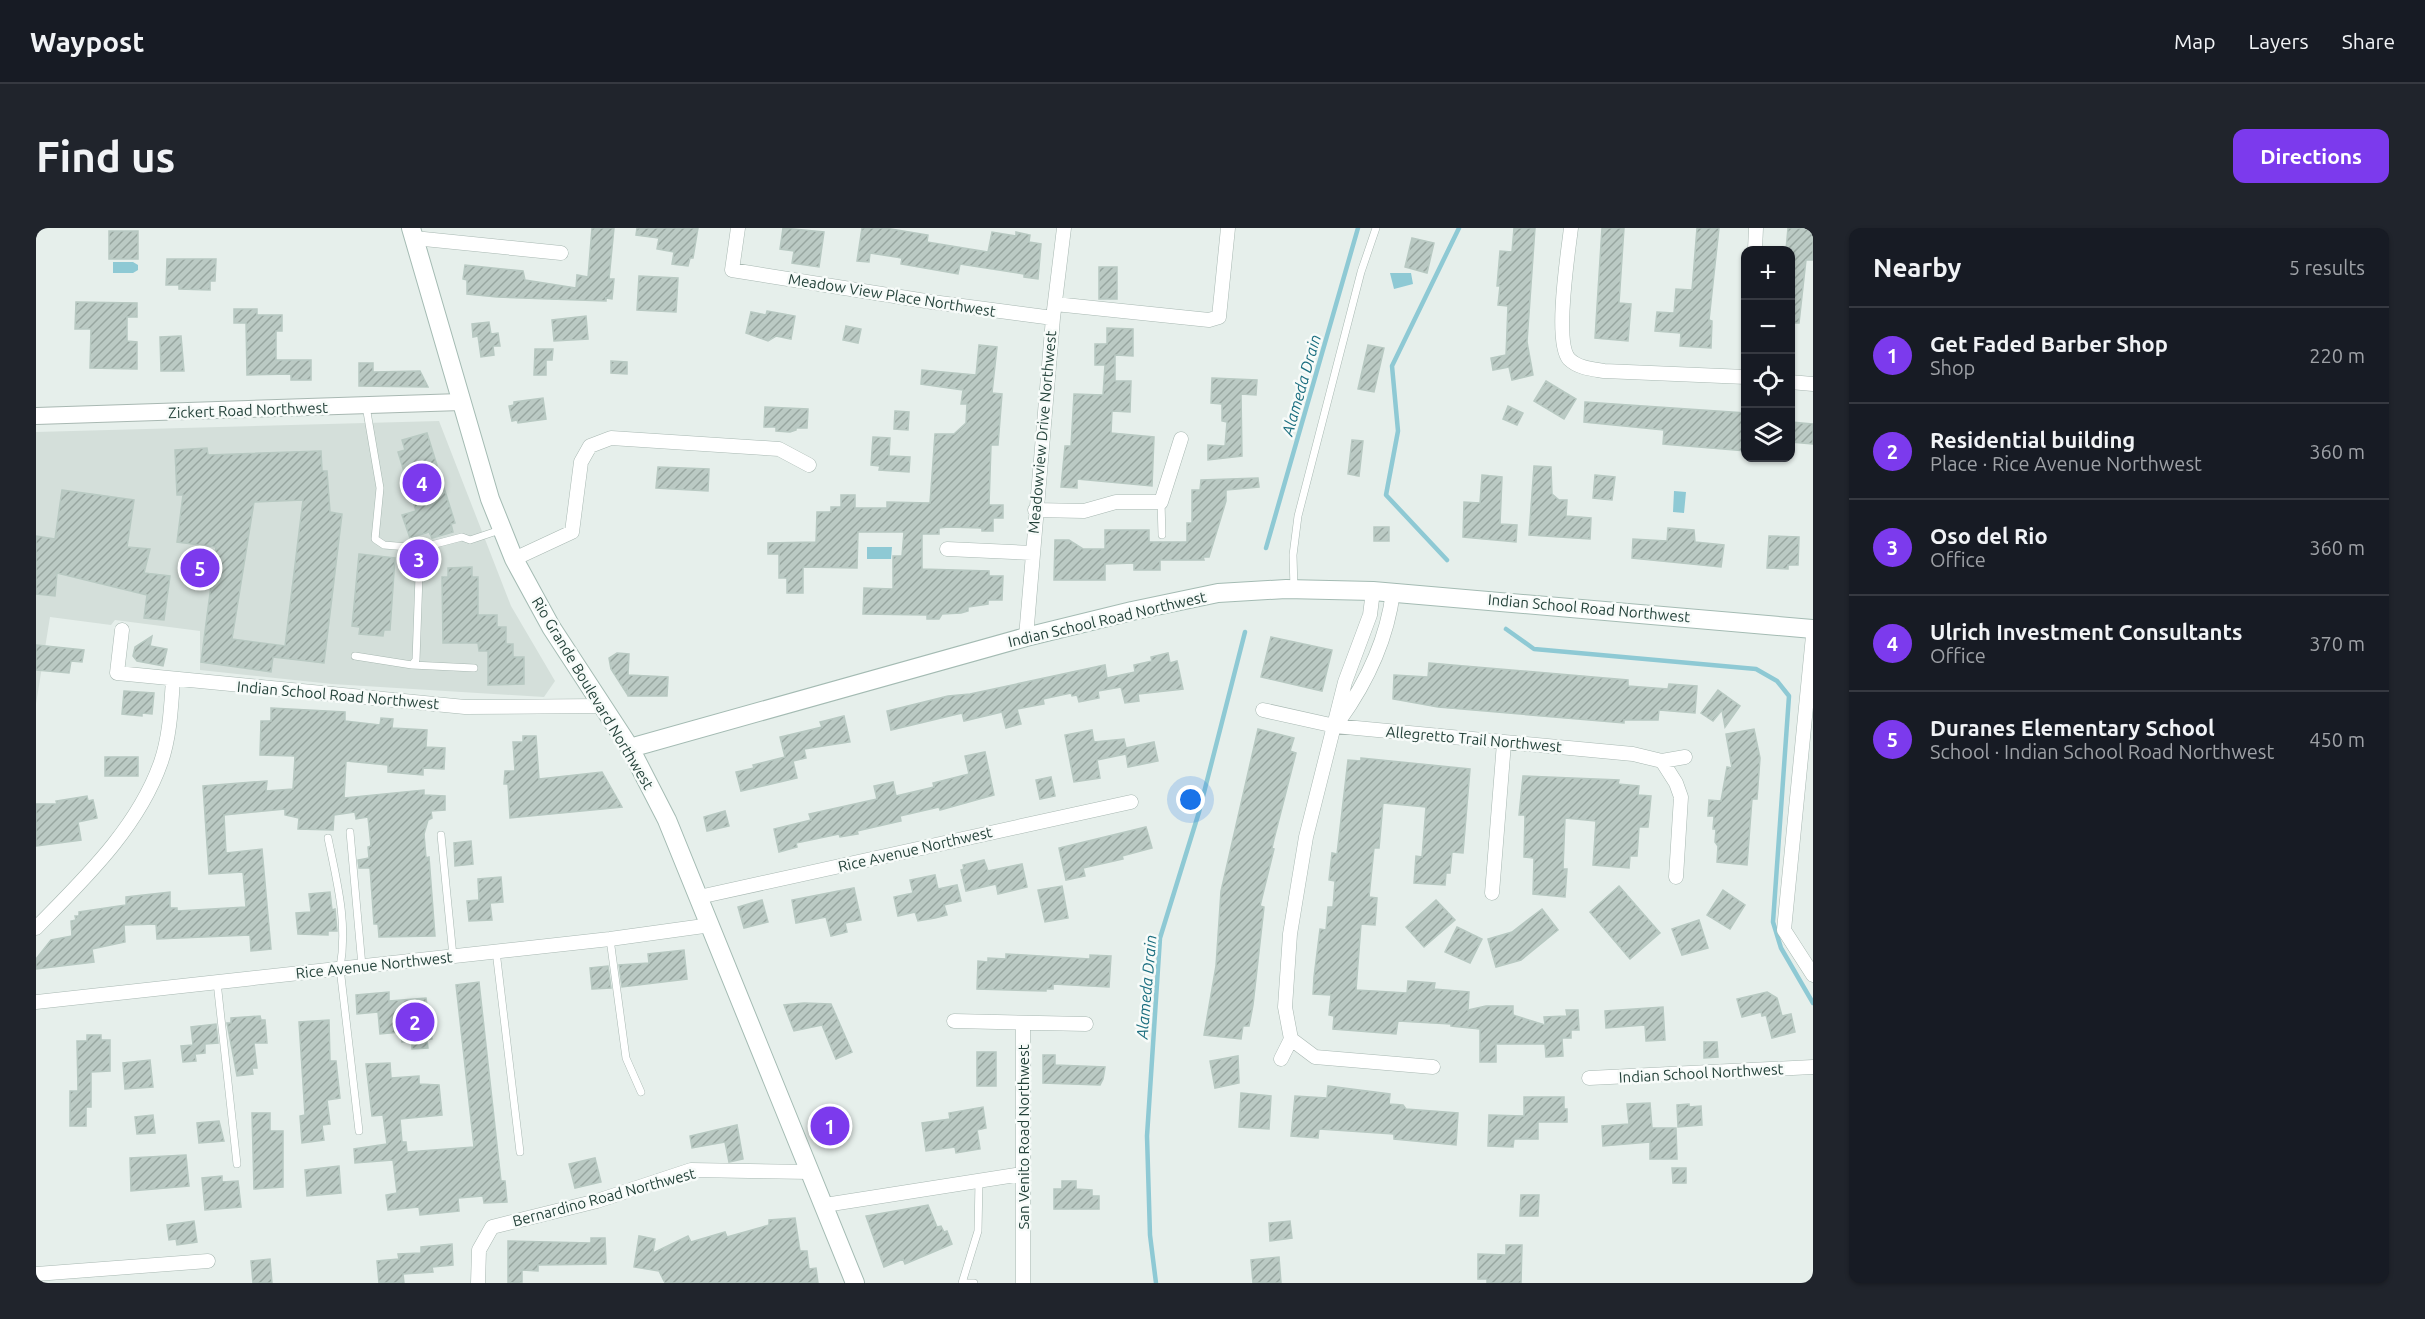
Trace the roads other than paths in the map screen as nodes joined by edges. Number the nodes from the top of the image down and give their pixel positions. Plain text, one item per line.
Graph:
1 (738, 228) edge
2 (1065, 228) edge
3 (1228, 228) edge
4 (1376, 228) edge
5 (1571, 228) edge
6 (1756, 228) edge
7 (412, 233) edge
8 (1755, 246) edge
9 (561, 253) dead end
10 (1055, 304) junction
11 (1053, 318) junction
12 (1741, 377) edge
13 (1795, 382) edge
14 (1813, 384) edge
15 (461, 402) junction
16 (366, 406) junction
17 (36, 416) edge
18 (1181, 439) dead end
19 (809, 465) dead end
20 (1161, 502) junction
21 (1035, 510) junction
22 (502, 529) junction
23 (1162, 535) dead end
24 (420, 548) junction
25 (947, 549) dead end
26 (1032, 553) junction
27 (514, 559) junction
28 (1290, 589) junction
29 (1373, 591) junction
30 (1393, 592) junction
31 (1813, 629) edge
32 (122, 630) dead end
33 (1813, 636) edge
34 (1026, 637) junction
35 (355, 656) dead end
36 (412, 665) junction
37 (474, 668) dead end
38 (173, 680) junction
39 (602, 706) junction
40 (1263, 710) dead end
41 (1335, 726) junction
42 (1504, 743) junction
43 (630, 748) junction
44 (1685, 757) dead end
45 (1662, 761) junction
46 (1131, 802) dead end
47 (350, 832) dead end
48 (441, 835) dead end
49 (328, 838) dead end
50 (1676, 877) dead end
51 (1492, 893) dead end
52 (699, 897) junction
53 (711, 925) junction
54 (36, 928) edge
55 (610, 939) junction
56 (496, 951) junction
57 (453, 956) junction
58 (362, 966) junction
59 (340, 968) junction
60 (1813, 975) edge
61 (217, 982) junction
62 (36, 1002) edge
63 (954, 1021) dead end
64 (1023, 1024) junction
65 (1086, 1024) dead end
66 (1291, 1039) junction
67 (1281, 1059) dead end
68 (1433, 1067) dead end
69 (1813, 1067) edge
70 (1588, 1078) dead end
71 (641, 1092) dead end
72 (359, 1131) dead end
73 (520, 1152) dead end
74 (237, 1164) dead end
75 (811, 1172) junction
76 (1022, 1174) junction
77 (979, 1181) junction
78 (825, 1205) junction
79 (208, 1261) dead end
80 (36, 1274) edge
81 (478, 1283) edge
82 (855, 1283) edge
83 (962, 1283) edge
84 (974, 1283) edge
85 (1023, 1283) edge

1 - 11 street, Meadow View Place Northwest
2 - 10 street, Meadowview Drive Northwest
3 - 10 street
4 - 28 lane
5 - 12 street
6 - 8 street
7 - 9 street
7 - 15 main road, Rio Grande Boulevard Northwest
10 - 11 street, Meadowview Drive Northwest
11 - 21 street, Meadowview Drive Northwest
13 - 14 street
15 - 16 street, Zickert Road Northwest
15 - 22 main road, Rio Grande Boulevard Northwest
16 - 17 street, Zickert Road Northwest
16 - 24 lane
18 - 20 street
19 - 27 street
20 - 21 street
20 - 23 lane
21 - 26 street, Meadowview Drive Northwest
22 - 24 lane
22 - 27 main road, Rio Grande Boulevard Northwest
24 - 36 lane
25 - 26 street
26 - 34 street, Meadowview Drive Northwest
27 - 39 main road, Rio Grande Boulevard Northwest
28 - 29 main road, Indian School Road Northwest
28 - 34 main road, Indian School Road Northwest
29 - 30 main road, Indian School Road Northwest
29 - 41 street
30 - 31 main road, Indian School Road Northwest
30 - 41 street
32 - 38 street, Indian School Road Northwest
33 - 60 street
34 - 43 main road, Indian School Road Northwest
35 - 36 lane
36 - 37 lane
38 - 39 street, Indian School Road Northwest
38 - 54 street
39 - 43 main road, Rio Grande Boulevard Northwest
40 - 41 street, Allegretto Trail Northwest
41 - 42 street, Allegretto Trail Northwest
41 - 66 street
42 - 45 street, Allegretto Trail Northwest
42 - 51 street
43 - 52 main road, Rio Grande Boulevard Northwest
44 - 45 street, Allegretto Trail Northwest
45 - 50 street
46 - 52 street, Rice Avenue Northwest
47 - 58 lane
48 - 57 lane
49 - 59 lane
52 - 53 main road, Rio Grande Boulevard Northwest
53 - 55 street, Rice Avenue Northwest
53 - 75 main road, Rio Grande Boulevard Northwest
55 - 56 street, Rice Avenue Northwest
55 - 71 lane
56 - 57 street, Rice Avenue Northwest
56 - 73 lane
57 - 58 street, Rice Avenue Northwest
58 - 59 street, Rice Avenue Northwest
59 - 61 street, Rice Avenue Northwest
59 - 72 lane
61 - 62 street, Rice Avenue Northwest
61 - 74 lane
63 - 64 street, San Venito Road Northwest
64 - 65 street
64 - 76 street, San Venito Road Northwest
66 - 67 street
66 - 68 street
69 - 70 street, Indian School Northwest
75 - 78 main road, Rio Grande Boulevard Northwest
75 - 81 street, Bernardino Road Northwest
76 - 77 street
76 - 85 street, San Venito Road Northwest
77 - 78 street
77 - 83 lane
78 - 82 main road, Rio Grande Boulevard Northwest
79 - 80 street
83 - 84 lane

